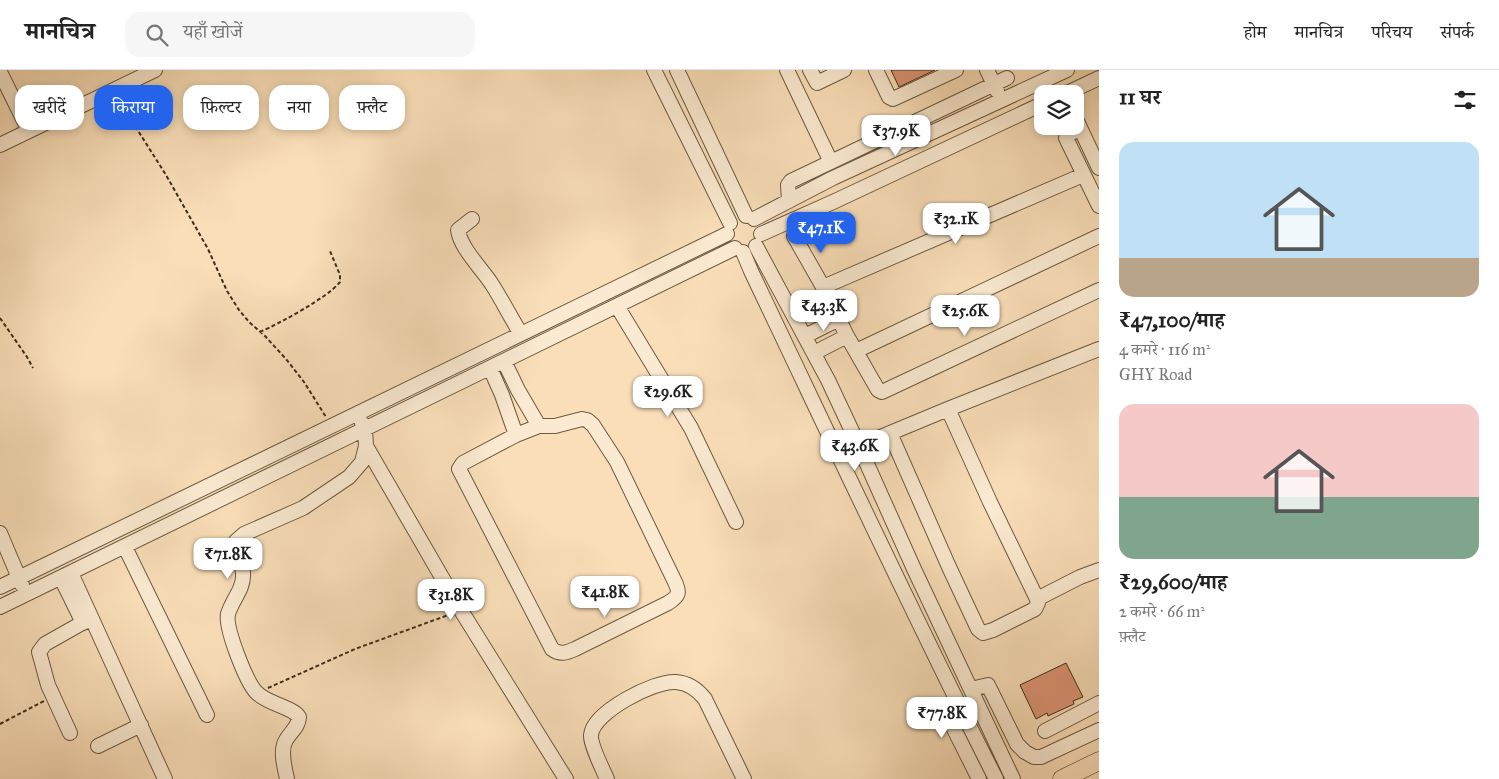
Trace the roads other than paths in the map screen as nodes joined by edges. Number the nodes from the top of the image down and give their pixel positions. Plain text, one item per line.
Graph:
1 (155, 70) edge
2 (654, 70) edge
3 (677, 70) edge
4 (787, 70) edge
5 (810, 70) edge
6 (844, 70) edge
7 (876, 70) edge
8 (956, 70) edge
9 (987, 70) edge
10 (1067, 70) edge
11 (0, 72) edge
12 (1006, 74) edge
13 (1099, 78) edge
14 (994, 84) junction
15 (1084, 85) edge
16 (1015, 95) junction
17 (1001, 101) junction
18 (1034, 108) edge
19 (29, 131) junction
20 (1067, 135) edge
21 (1084, 135) edge
22 (0, 145) edge
23 (831, 162) junction
24 (1099, 168) edge
25 (1083, 175) junction
26 (789, 201) junction
27 (1099, 206) edge
28 (750, 217) junction
29 (472, 219) dead end
30 (728, 228) junction
31 (794, 236) dead end
32 (1099, 236) edge
33 (749, 245) junction
34 (823, 287) junction
35 (1099, 290) edge
36 (617, 306) junction
37 (839, 319) junction
38 (521, 334) junction
39 (805, 336) junction
40 (847, 336) junction
41 (1099, 349) edge
42 (856, 351) junction
43 (814, 353) junction
44 (504, 361) junction
45 (490, 368) junction
46 (948, 409) junction
47 (357, 413) junction
48 (538, 426) junction
49 (365, 429) junction
50 (890, 433) junction
51 (516, 435) junction
52 (366, 446) junction
53 (859, 446) junction
54 (736, 522) dead end
55 (0, 532) edge
56 (124, 547) junction
57 (1099, 570) edge
58 (66, 576) junction
59 (19, 578) junction
60 (0, 586) edge
61 (26, 595) junction
62 (1037, 599) junction
63 (0, 608) edge
64 (932, 608) junction
65 (915, 616) junction
66 (87, 620) junction
67 (971, 689) junction
68 (955, 699) junction
69 (1099, 703) edge
70 (206, 715) dead end
71 (141, 725) junction
72 (1099, 730) edge
73 (1045, 731) dead end
74 (70, 733) dead end
75 (98, 746) dead end
76 (1099, 761) edge
77 (165, 779) edge
78 (287, 779) edge
79 (566, 779) edge
80 (607, 779) edge
81 (744, 779) edge
82 (978, 779) edge
83 (996, 779) edge
84 (1013, 779) edge
85 (1062, 779) edge

1 - 19 street
2 - 30 street
3 - 28 street
4 - 23 street
5 - 6 street
7 - 8 street
9 - 14 street
10 - 16 street
11 - 19 street
12 - 14 street
12 - 16 street
13 - 15 street
14 - 17 street
14 - 23 street
16 - 17 street
17 - 26 street
18 - 33 street
19 - 22 street
20 - 25 street
21 - 24 street
23 - 26 street
25 - 27 street
25 - 34 street
26 - 28 street
28 - 30 street
28 - 33 street
29 - 38 street
30 - 33 street
30 - 38 street
31 - 34 street
32 - 42 street
33 - 36 street
33 - 39 street
33 - 65 street
34 - 37 street
35 - 42 street
36 - 44 street
36 - 54 street
37 - 39 street
37 - 40 street
38 - 47 street
39 - 43 street
40 - 42 street
40 - 43 street
41 - 46 street
43 - 53 street
44 - 45 street
44 - 48 street
45 - 49 street
45 - 51 street
46 - 50 street
46 - 62 street
47 - 49 street
47 - 59 street
48 - 51 street
48 - 51 street
49 - 52 street
49 - 56 street
50 - 53 street
50 - 62 street
52 - 78 street
52 - 79 street
53 - 64 street
55 - 59 street
56 - 58 street
56 - 70 street
57 - 62 street
58 - 61 street
58 - 66 street
59 - 60 street
59 - 61 street
61 - 63 street
64 - 65 street
64 - 67 street
65 - 68 street
66 - 71 street
66 - 74 street
67 - 72 street
67 - 84 street
68 - 82 street
68 - 83 street
69 - 73 street
71 - 75 street
71 - 77 street
76 - 85 main road
80 - 81 street

